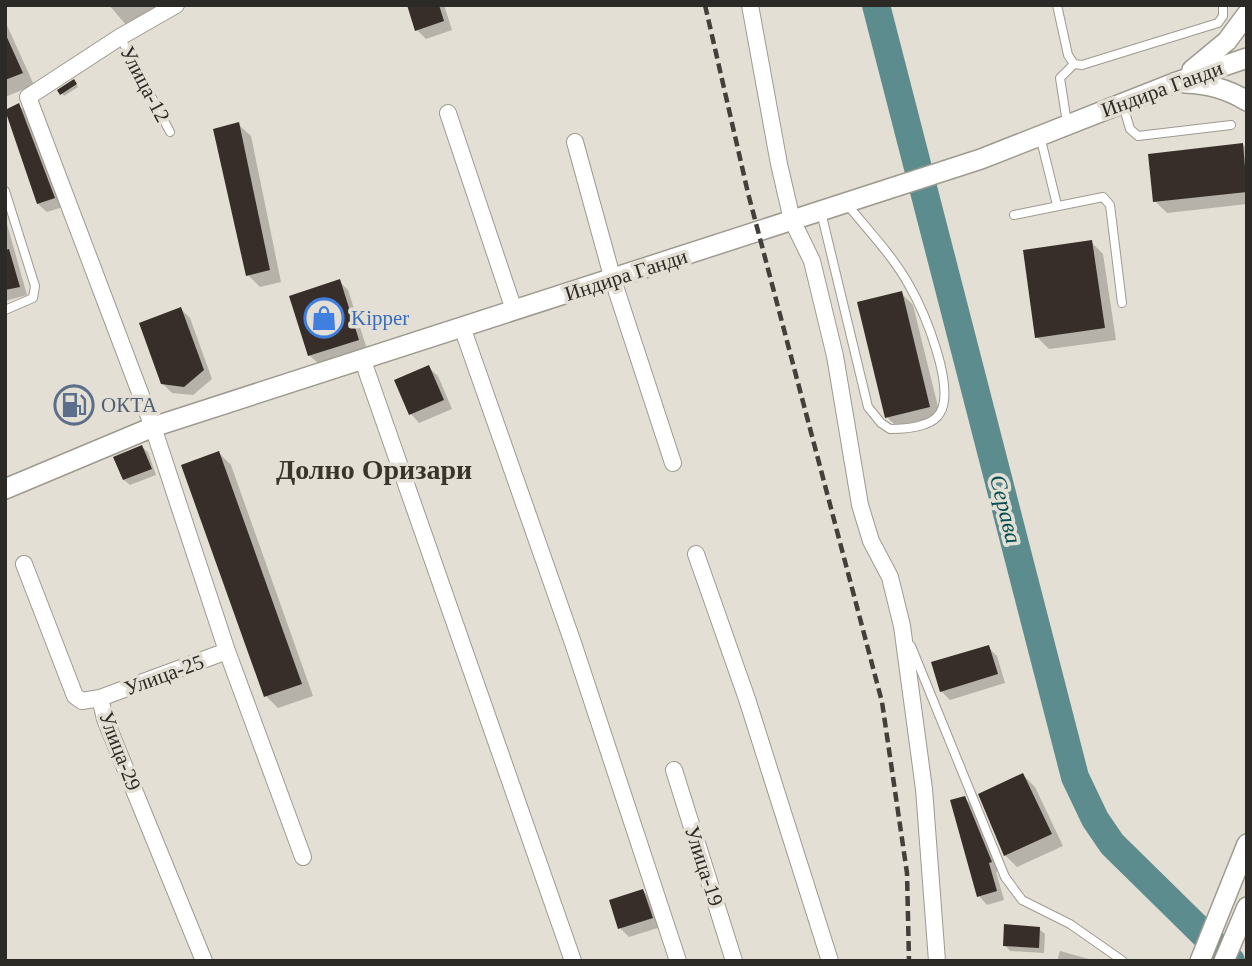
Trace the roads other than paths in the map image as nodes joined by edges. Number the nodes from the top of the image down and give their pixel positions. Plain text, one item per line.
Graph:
1 (176, 5) edge
2 (750, 5) edge
3 (1057, 5) edge
4 (1223, 5) edge
5 (1247, 14) edge
6 (120, 37) junction
7 (1247, 58) edge
8 (1074, 64) junction
9 (1174, 83) junction
10 (1247, 101) edge
11 (1122, 103) junction
12 (448, 113) dead end
13 (1068, 125) junction
14 (1231, 125) dead end
15 (170, 132) dead end
16 (1040, 136) junction
17 (575, 142) dead end
18 (5, 191) edge
19 (846, 203) junction
20 (1057, 205) junction
21 (820, 211) junction
22 (1014, 215) dead end
23 (792, 220) junction
24 (613, 280) junction
25 (1122, 303) dead end
26 (5, 310) edge
27 (514, 310) junction
28 (462, 327) junction
29 (363, 361) junction
30 (153, 428) junction
31 (673, 463) dead end
32 (5, 489) edge
33 (696, 554) dead end
34 (24, 564) dead end
35 (902, 626) junction
36 (227, 651) junction
37 (100, 698) junction
38 (674, 771) dead end
39 (1247, 844) edge
40 (303, 857) dead end
41 (1247, 908) edge
42 (204, 961) edge
43 (573, 961) edge
44 (678, 961) edge
45 (734, 961) edge
46 (830, 961) edge
47 (937, 961) edge
48 (1123, 961) edge
49 (1200, 961) edge
50 (1224, 961) edge

1 - 6 street
2 - 23 street
3 - 8 lane
4 - 8 lane
5 - 9 street
6 - 15 lane, Улица-12
6 - 30 street
7 - 9 street, Индира Ганди
8 - 13 lane
9 - 10 street
9 - 11 street, Индира Ганди
11 - 13 street, Индира Ганди
11 - 14 lane
12 - 27 street
13 - 16 street, Индира Ганди
16 - 19 street, Индира Ганди
16 - 20 lane
17 - 24 street
18 - 26 lane
19 - 21 street, Индира Ганди
19 - 21 lane
20 - 22 lane
20 - 25 lane
21 - 23 street, Индира Ганди
23 - 24 street, Индира Ганди
23 - 35 street
24 - 27 street, Индира Ганди
24 - 31 street
27 - 28 street, Индира Ганди
28 - 29 street, Индира Ганди
28 - 44 street
29 - 30 street, Индира Ганди
29 - 43 street
30 - 32 street, Индира Ганди
30 - 36 street
33 - 46 street
34 - 37 street, Улица-29
35 - 47 street
35 - 48 lane
36 - 37 street, Улица-25
36 - 40 street
37 - 42 street, Улица-29
38 - 45 street, Улица-19
39 - 49 street
41 - 50 street

